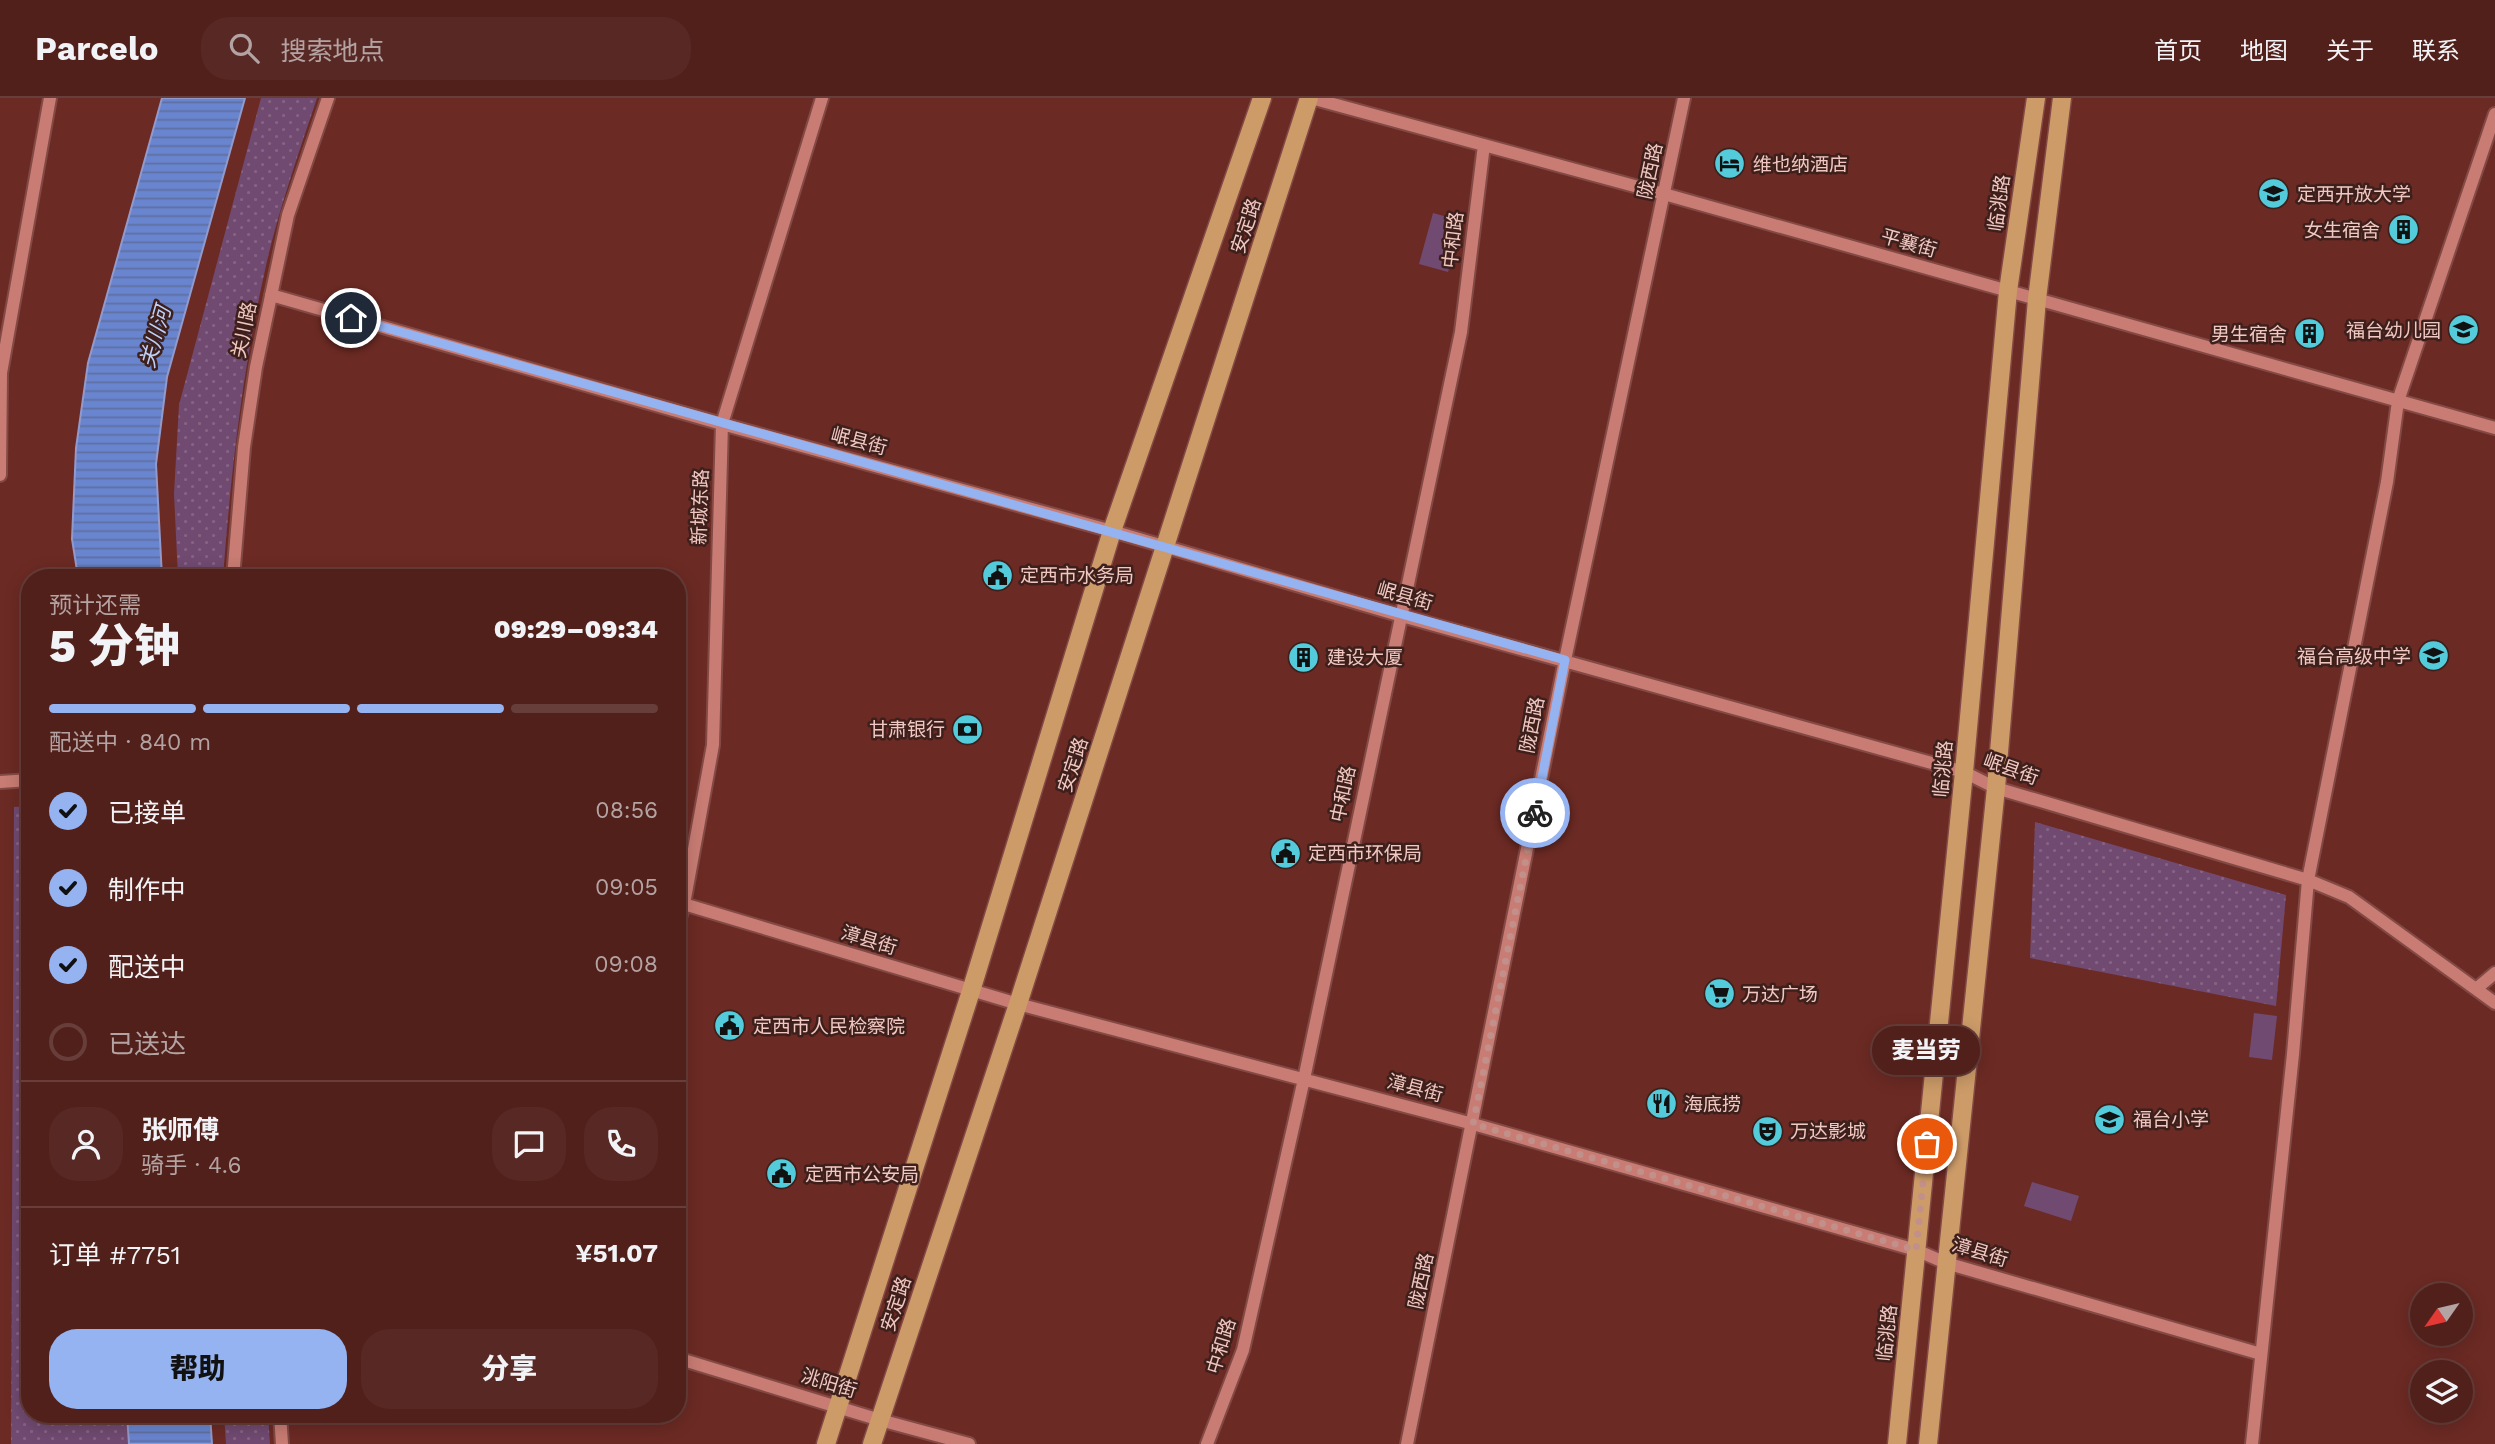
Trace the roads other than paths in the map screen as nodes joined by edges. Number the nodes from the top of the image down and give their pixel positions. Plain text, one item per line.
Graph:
1 (50, 98) edge
2 (328, 98) edge
3 (822, 98) edge
4 (1262, 98) edge
5 (1310, 98) edge
6 (1684, 98) edge
7 (2036, 98) edge
8 (2062, 98) edge
9 (2495, 114) edge
10 (1484, 145) junction
11 (1664, 194) junction
12 (2008, 291) junction
13 (271, 295) junction
14 (2037, 299) junction
15 (2398, 401) junction
16 (722, 424) junction
17 (2495, 428) edge
18 (0, 475) edge
19 (1112, 531) junction
20 (1165, 546) junction
21 (234, 569) edge
22 (1402, 616) junction
23 (1565, 660) junction
24 (1964, 772) junction
25 (21, 781) edge
26 (0, 782) edge
27 (1996, 788) junction
28 (686, 878) edge
29 (2308, 880) junction
30 (686, 905) edge
31 (2495, 973) edge
32 (2476, 989) junction
33 (971, 991) junction
34 (2495, 1003) edge
35 (1018, 1004) junction
36 (1304, 1079) junction
37 (1473, 1124) junction
38 (1916, 1250) junction
39 (1946, 1262) junction
40 (2262, 1354) junction
41 (686, 1361) edge
42 (839, 1406) junction
43 (880, 1420) junction
44 (281, 1423) edge
45 (282, 1444) edge
46 (826, 1444) edge
47 (872, 1444) edge
48 (969, 1444) edge
49 (1208, 1444) edge
50 (1407, 1444) edge
51 (1897, 1444) edge
52 (1928, 1444) edge
53 (2252, 1444) edge

1 - 18 street
2 - 13 street, 关川路
3 - 16 street, 新城东路
4 - 19 main road, 安定路
5 - 10 street, 平襄街
5 - 20 main road, 安定路
6 - 11 street, 陇西路
7 - 12 main road, 临洮路
8 - 14 main road
9 - 15 street
10 - 11 street, 平襄街
10 - 22 street, 中和路
11 - 12 street, 平襄街
11 - 23 street, 陇西路
12 - 14 street, 平襄街
12 - 24 main road, 临洮路
13 - 16 street, 岷县街
13 - 21 street, 关川路
14 - 15 street, 平襄街
14 - 27 main road
15 - 17 street, 平襄街
15 - 29 street
16 - 19 street, 岷县街
16 - 28 street, 新城东路
19 - 20 street, 岷县街
19 - 33 main road, 安定路
20 - 22 street, 岷县街
20 - 35 main road, 安定路
22 - 23 street, 岷县街
22 - 36 street, 中和路
23 - 24 street, 岷县街
23 - 37 street, 陇西路
24 - 27 street, 岷县街
24 - 38 main road, 临洮路
25 - 26 street
27 - 29 street, 岷县街
27 - 39 main road
29 - 32 street, 岷县街
29 - 40 street
30 - 33 street, 漳县街
31 - 32 street
32 - 34 street, 岷县街
33 - 35 street, 漳县街
33 - 42 main road, 安定路
35 - 36 street, 漳县街
35 - 43 main road, 安定路
36 - 37 street, 漳县街
36 - 49 street, 中和路
37 - 38 street, 漳县街
37 - 50 street, 陇西路
38 - 39 street, 漳县街
38 - 51 main road, 临洮路
39 - 40 street, 漳县街
39 - 52 main road
40 - 53 street
41 - 42 street, 洮阳街
42 - 43 street, 洮阳街
42 - 46 main road, 安定路
43 - 47 main road, 安定路
43 - 48 street, 洮阳街
44 - 45 street

